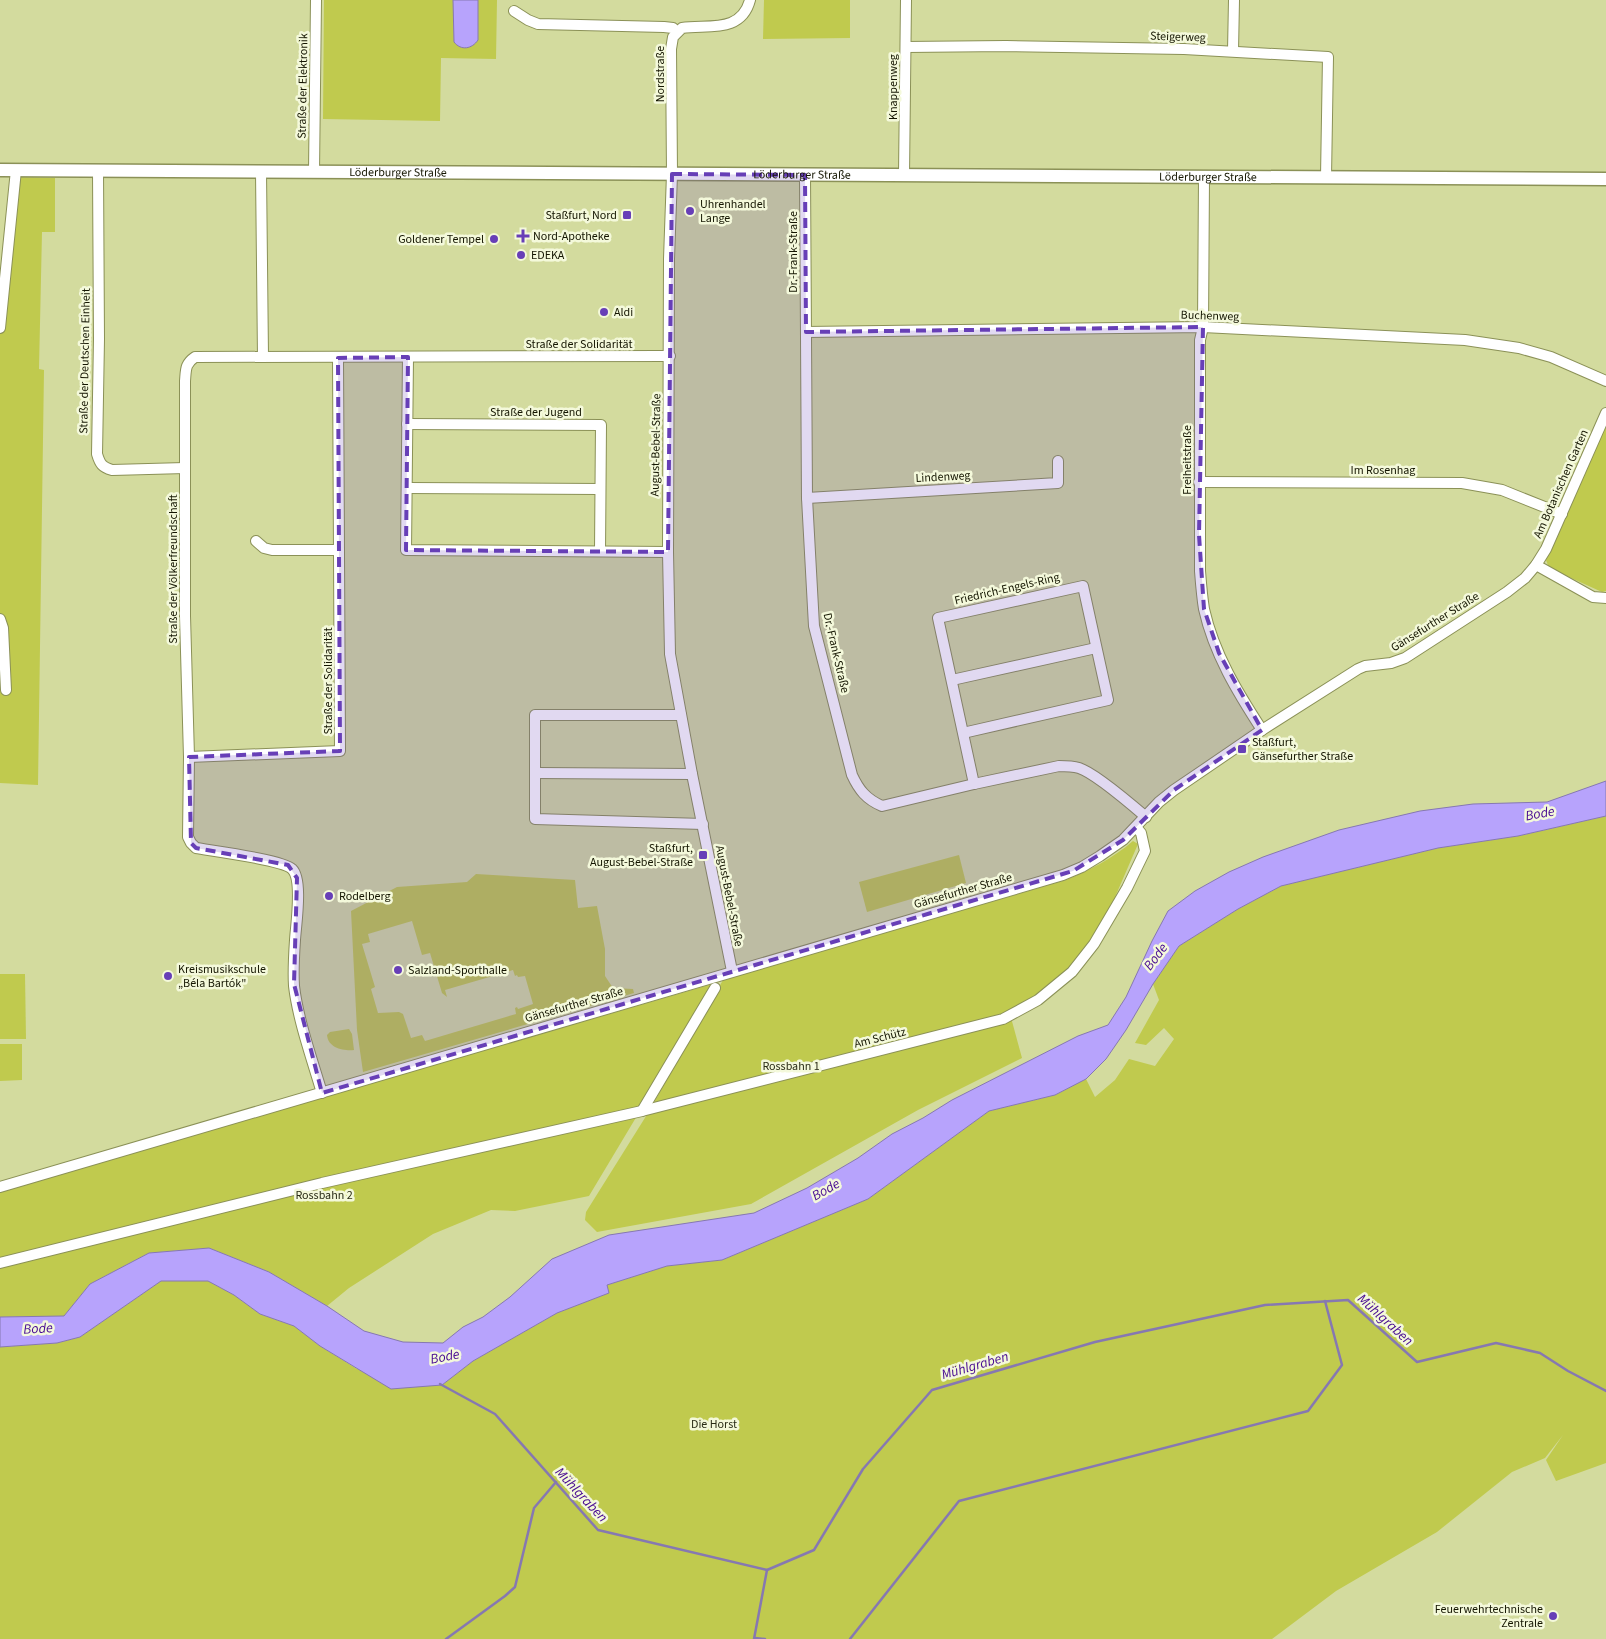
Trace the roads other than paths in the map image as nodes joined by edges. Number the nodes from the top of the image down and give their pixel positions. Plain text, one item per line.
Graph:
1 (316, 0) edge
2 (750, 0) edge
3 (906, 0) edge
4 (1234, 0) edge
5 (514, 11) dead end
6 (677, 32) junction
7 (906, 47) junction
8 (1233, 51) junction
9 (0, 170) edge
10 (16, 170) junction
11 (98, 170) junction
12 (261, 172) junction
13 (314, 172) junction
14 (672, 174) junction
15 (806, 175) junction
16 (904, 175) junction
17 (1204, 177) junction
18 (1326, 177) junction
19 (1606, 179) edge
20 (1203, 327) junction
21 (0, 328) edge
22 (806, 332) junction
23 (670, 356) junction
24 (263, 357) junction
25 (408, 357) junction
26 (338, 358) junction
27 (185, 381) joint
28 (1606, 381) edge
29 (1606, 412) edge
30 (407, 424) junction
31 (1058, 461) dead end
32 (185, 468) junction
33 (1199, 482) junction
34 (407, 488) junction
35 (600, 489) junction
36 (807, 498) junction
37 (1562, 514) junction
38 (256, 541) dead end
39 (339, 550) junction
40 (600, 551) junction
41 (668, 552) junction
42 (1536, 565) junction
43 (1606, 598) edge
44 (0, 619) edge
45 (1096, 648) junction
46 (952, 680) junction
47 (6, 690) dead end
48 (681, 715) junction
49 (1262, 730) junction
50 (963, 732) junction
51 (189, 756) junction
52 (536, 773) junction
53 (692, 774) junction
54 (974, 784) junction
55 (1146, 817) junction
56 (703, 824) junction
57 (1136, 827) junction
58 (732, 971) junction
59 (715, 988) dead end
60 (322, 1093) junction
61 (642, 1111) junction
62 (0, 1187) edge
63 (0, 1263) edge

1 - 13 street, Straße der Elektronik
2 - 6 street, Nordstraße
3 - 7 street, Knappenweg
4 - 8 street
5 - 6 street
6 - 14 street, Nordstraße
7 - 8 street, Steigerweg
7 - 16 street, Knappenweg
8 - 18 street, Steigerweg
9 - 10 street, Löderburger Straße
10 - 11 street, Löderburger Straße
10 - 21 street
11 - 12 street, Löderburger Straße
11 - 32 street, Straße der Deutschen Einheit
12 - 13 street, Löderburger Straße
12 - 24 street
13 - 14 street, Löderburger Straße
14 - 15 street, Löderburger Straße
14 - 23 street, August-Bebel-Straße
15 - 16 street, Löderburger Straße
15 - 22 street, Dr.-Frank-Straße
16 - 17 street, Löderburger Straße
17 - 18 street, Löderburger Straße
17 - 20 street, Freiheitstraße
18 - 19 street, Löderburger Straße
20 - 22 street, Buchenweg
20 - 28 street, Buchenweg
20 - 33 street, Freiheitstraße
22 - 36 street, Dr.-Frank-Straße
23 - 25 street, Straße der Solidarität
23 - 41 street, August-Bebel-Straße
24 - 26 street, Straße der Solidarität
24 - 27 street, Straße der Solidarität
25 - 26 street, Straße der Solidarität
25 - 30 street
26 - 39 street, Straße der Solidarität
27 - 32 street, Straße der Völkerfreundschaft
29 - 37 street, Am Botanischen Garten
30 - 34 street
30 - 35 street, Straße der Jugend
31 - 36 street, Lindenweg
32 - 51 street, Straße der Völkerfreundschaft
33 - 37 street, Im Rosenhag
33 - 49 street, Freiheitstraße
34 - 35 street
34 - 40 street
35 - 40 street, Straße der Jugend
36 - 54 street, Dr.-Frank-Straße
37 - 42 street, Am Botanischen Garten
38 - 39 street
39 - 51 street, Straße der Solidarität
40 - 41 street
41 - 48 street, August-Bebel-Straße
42 - 43 street
42 - 49 street, Gänsefurther Straße
44 - 47 street
45 - 46 street
45 - 46 street, Friedrich-Engels-Ring
45 - 50 street, Friedrich-Engels-Ring
46 - 50 street, Friedrich-Engels-Ring
48 - 52 street
48 - 53 street, August-Bebel-Straße
49 - 55 street, Gänsefurther Straße
50 - 54 street, Friedrich-Engels-Ring
51 - 60 street
52 - 53 street
52 - 56 street
53 - 56 street, August-Bebel-Straße
54 - 55 street, Dr.-Frank-Straße
55 - 57 street, Gänsefurther Straße
56 - 58 street, August-Bebel-Straße
57 - 58 street, Gänsefurther Straße
57 - 61 street, Am Schütz
58 - 60 street, Gänsefurther Straße
59 - 61 street
60 - 62 street, Gänsefurther Straße
61 - 63 street, Am Schütz

